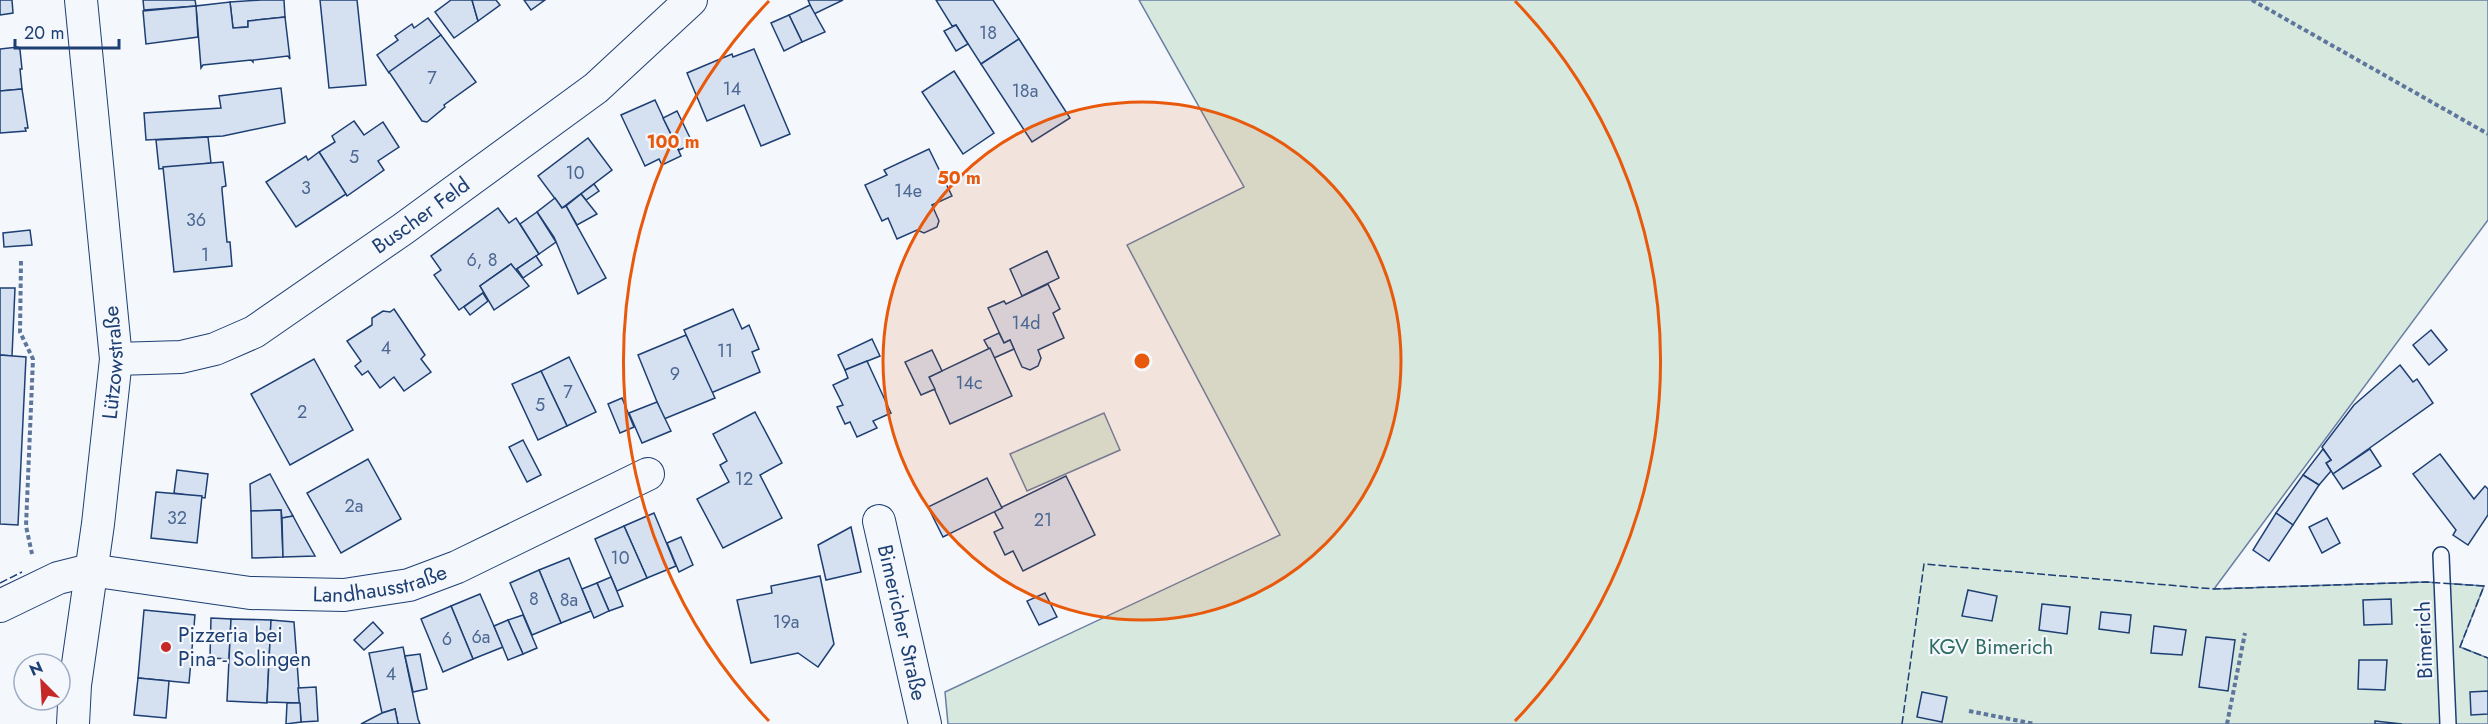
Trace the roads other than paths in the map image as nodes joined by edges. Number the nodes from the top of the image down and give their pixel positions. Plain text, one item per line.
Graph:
1 (81, 0) edge
2 (691, 0) edge
3 (116, 359) junction
4 (648, 474) dead end
5 (879, 521) dead end
6 (2441, 555) dead end
7 (90, 570) junction
8 (0, 606) edge
9 (73, 724) edge
10 (925, 724) edge
11 (2448, 724) edge

1 - 3 street, Lützowstraße
2 - 3 street, Buscher Feld
3 - 7 street, Lützowstraße
4 - 7 street, Landhausstraße
5 - 10 street, Bimericher Straße
6 - 11 lane, Bimerich
7 - 8 street
7 - 9 street, Lützowstraße

